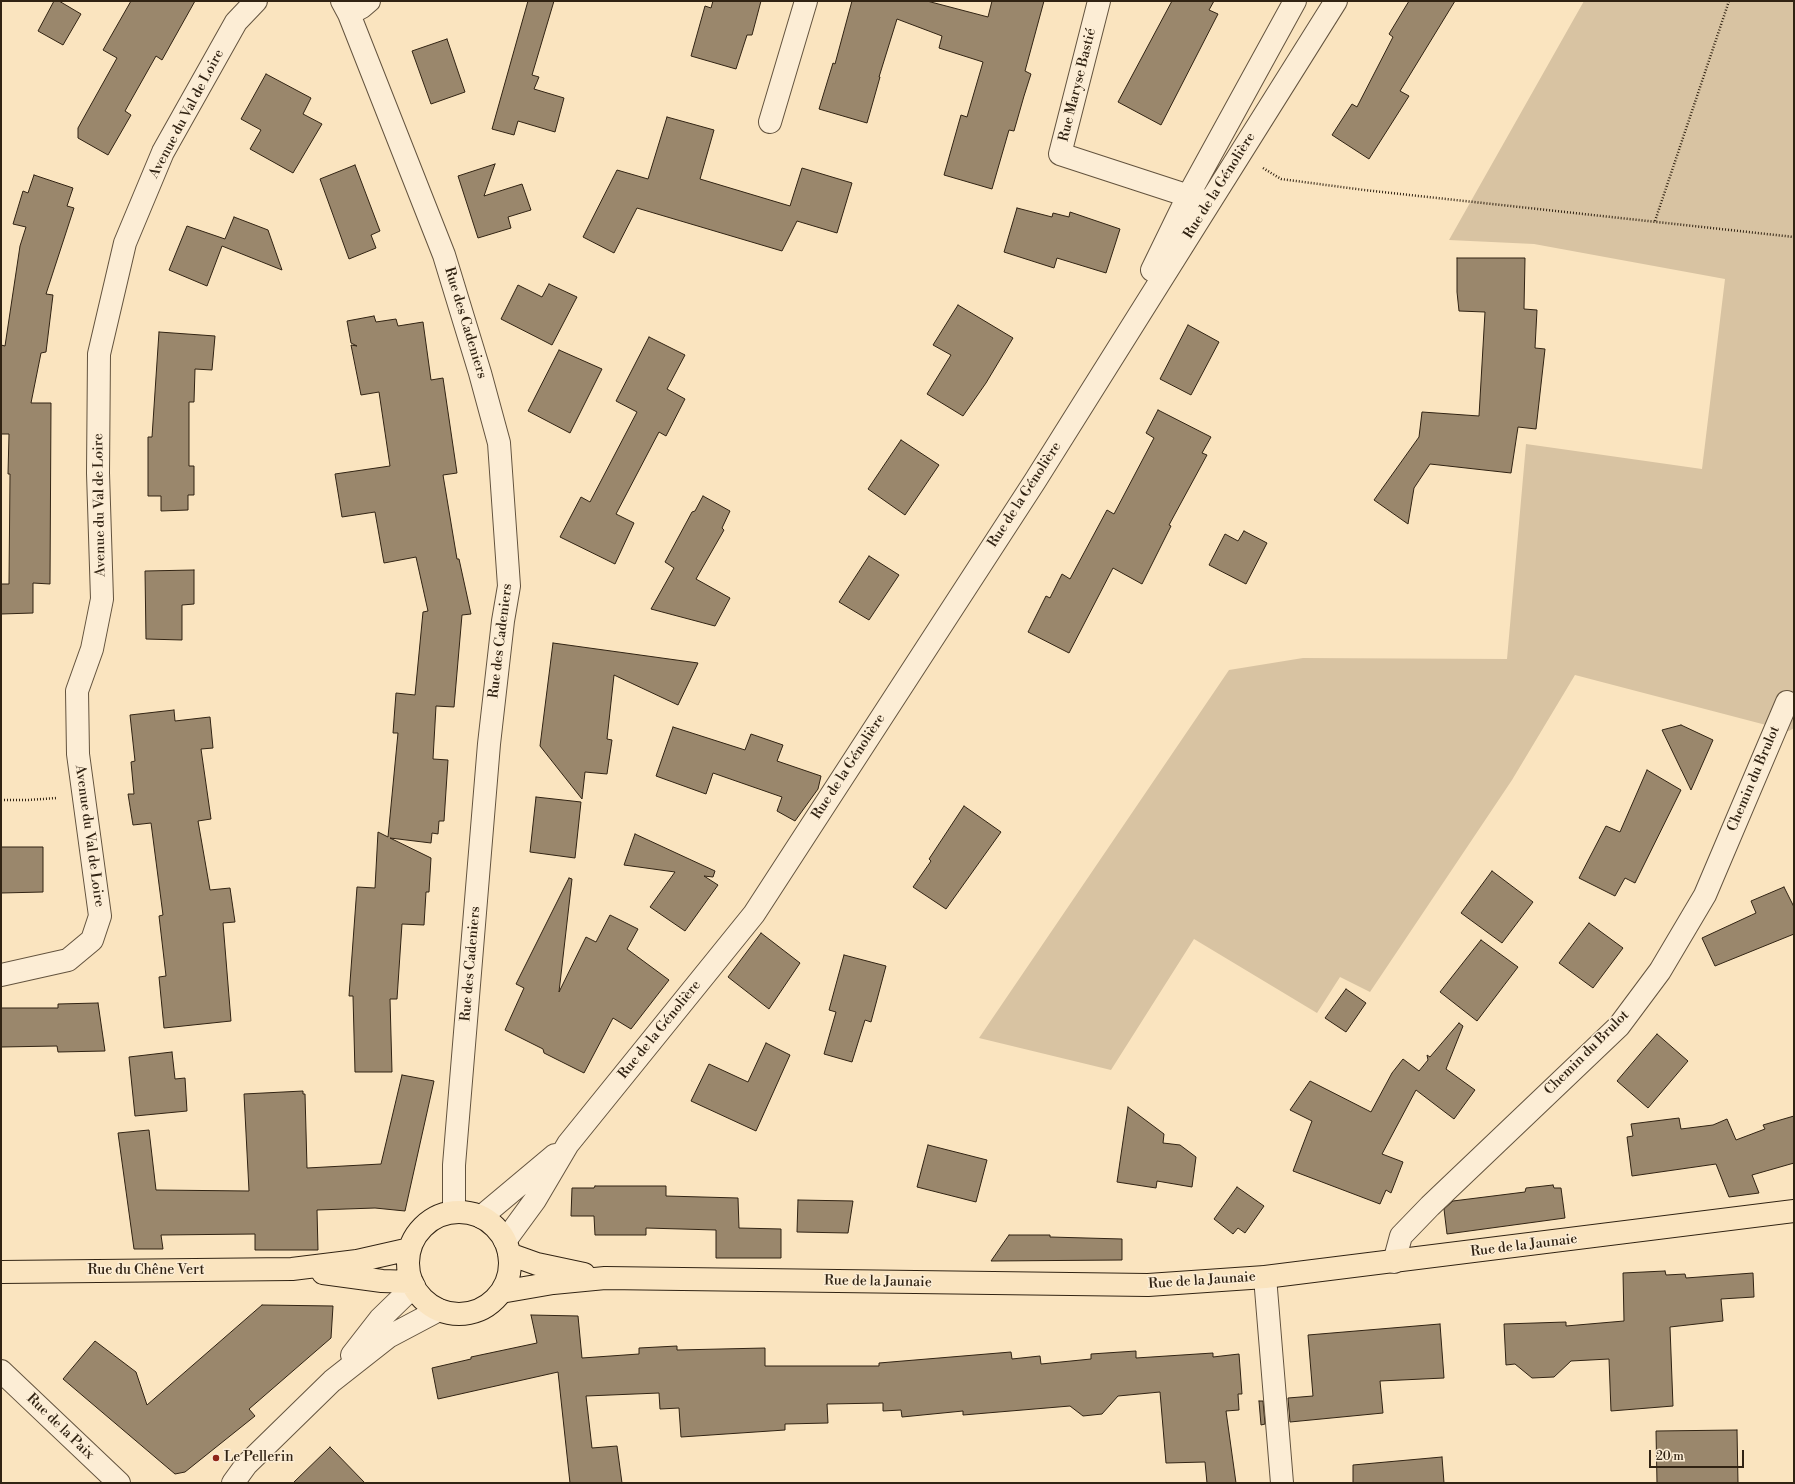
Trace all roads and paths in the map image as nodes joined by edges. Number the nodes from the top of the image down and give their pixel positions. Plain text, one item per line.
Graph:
1 (256, 1) edge
2 (369, 1) edge
3 (806, 1) edge
4 (1099, 1) edge
5 (1295, 1) edge
6 (1336, 1) edge
7 (1729, 1) edge
8 (345, 8) edge
9 (770, 122) dead end
10 (1239, 154) junction
11 (1188, 196) junction
12 (1209, 202) junction
13 (1656, 221) junction
14 (1794, 237) edge
15 (1104, 372) junction
16 (1787, 702) dead end
17 (83, 795) junction
18 (1, 800) edge
19 (1, 975) edge
20 (568, 1144) junction
21 (1794, 1211) edge
22 (454, 1212) junction
23 (481, 1217) junction
24 (507, 1247) junction
25 (410, 1249) junction
26 (1394, 1262) junction
27 (292, 1269) junction
28 (1, 1272) edge
29 (1265, 1277) junction
30 (605, 1278) junction
31 (413, 1284) junction
32 (501, 1292) junction
33 (439, 1310) junction
34 (1, 1371) edge
35 (332, 1381) junction
36 (119, 1483) edge
37 (233, 1483) edge
38 (1282, 1483) edge

1 - 17 street, Avenue du Val de Loire
2 - 8 street
3 - 9 street
4 - 11 street, Rue Maryse Bastié
5 - 11 street, Rue de la Génolière
6 - 10 street, Rue de la Génolière
7 - 13 path
8 - 22 street, Rue des Cadeniers
10 - 12 street, Rue de la Génolière
10 - 13 path
11 - 12 street
11 - 15 street, Rue de la Génolière
12 - 15 street, Rue de la Génolière
13 - 14 path
15 - 20 street, Rue de la Génolière
16 - 26 street, Chemin du Brulot
17 - 18 path
17 - 19 street, Avenue du Val de Loire
20 - 23 street, Rue de la Génolière
20 - 24 street, Rue de la Génolière
21 - 26 main road, Rue de la Jaunaie
22 - 23 main road
22 - 25 main road
23 - 24 main road
24 - 30 main road, Rue de la Jaunaie
24 - 32 main road
25 - 27 main road, Rue du Chêne Vert
25 - 31 main road
26 - 29 main road, Rue de la Jaunaie
27 - 28 main road, Rue du Chêne Vert
27 - 31 main road, Rue du Chêne Vert
29 - 30 main road, Rue de la Jaunaie
29 - 38 street
30 - 32 main road, Rue de la Jaunaie
31 - 33 main road
31 - 35 street
32 - 33 main road
33 - 35 street
34 - 36 street, Rue de la Paix
35 - 37 street

